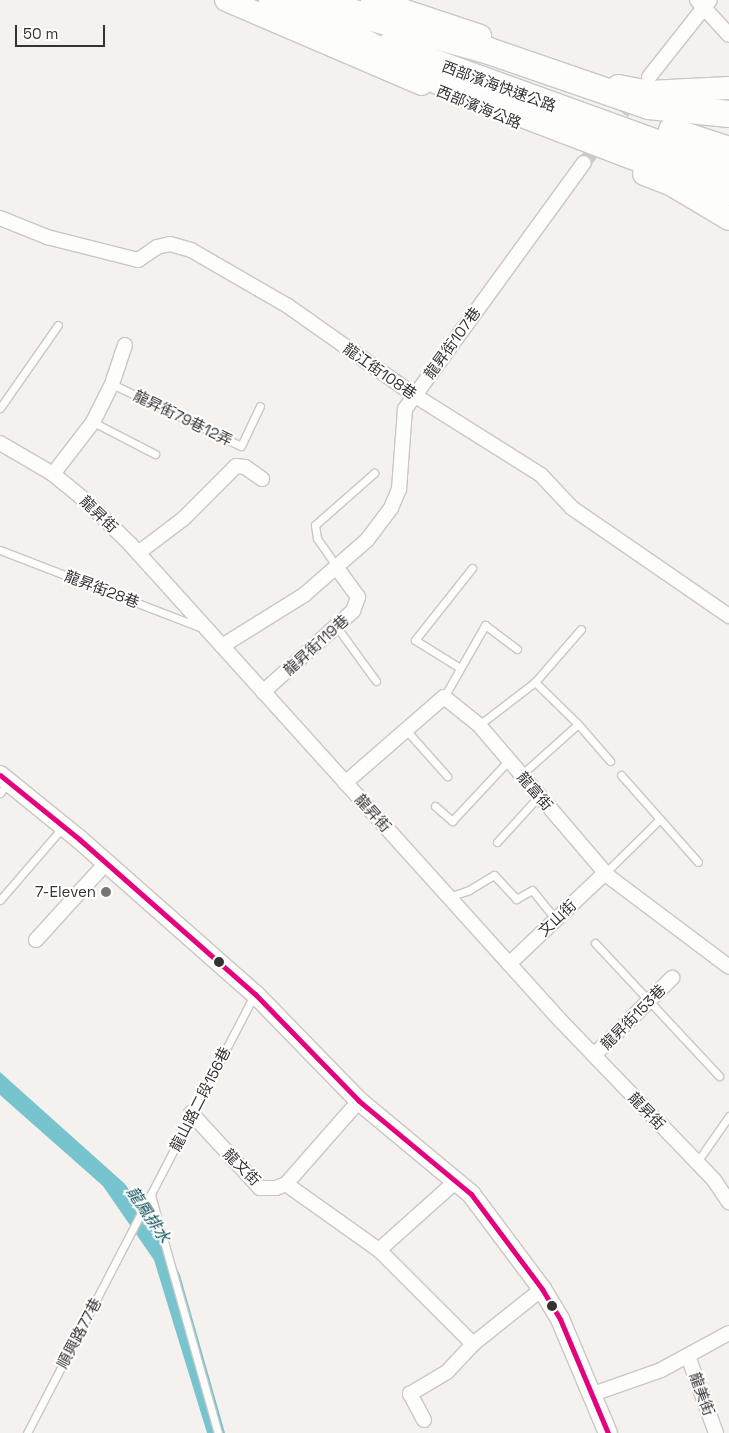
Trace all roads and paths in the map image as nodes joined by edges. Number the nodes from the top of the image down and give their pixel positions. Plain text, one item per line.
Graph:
1 (226, 0) edge
2 (271, 0) edge
3 (368, 0) edge
4 (372, 0) edge
5 (704, 3) edge
6 (326, 10) edge
7 (729, 35) edge
8 (489, 51) junction
9 (649, 77) dead end
10 (729, 88) edge
11 (729, 114) edge
12 (729, 149) edge
13 (584, 163) tunnel mouth
14 (729, 168) edge
15 (729, 193) edge
16 (0, 218) edge
17 (729, 218) edge
18 (58, 325) dead end
19 (126, 346) dead end
20 (112, 384) junction
21 (414, 394) junction
22 (260, 406) dead end
23 (0, 408) edge
24 (93, 422) junction
25 (0, 443) edge
26 (155, 454) dead end
27 (374, 473) dead end
28 (53, 474) junction
29 (262, 479) dead end
30 (0, 550) edge
31 (138, 553) junction
32 (337, 568) junction
33 (472, 568) dead end
34 (729, 616) edge
35 (336, 626) junction
36 (203, 628) junction
37 (581, 629) dead end
38 (222, 646) junction
39 (517, 649) dead end
40 (460, 668) junction
41 (376, 680) dead end
42 (535, 682) junction
43 (263, 692) junction
44 (444, 697) junction
45 (578, 724) junction
46 (479, 726) junction
47 (406, 730) junction
48 (509, 760) junction
49 (610, 761) dead end
50 (521, 775) junction
51 (621, 775) dead end
52 (447, 776) dead end
53 (3, 783) edge
54 (345, 783) junction
55 (539, 796) junction
56 (436, 806) dead end
57 (660, 819) junction
58 (64, 826) junction
59 (497, 842) dead end
60 (698, 862) dead end
61 (106, 863) junction
62 (606, 873) junction
63 (449, 897) junction
64 (0, 900) edge
65 (550, 912) dead end
66 (36, 940) dead end
67 (594, 943) dead end
68 (509, 964) junction
69 (729, 967) edge
70 (672, 978) dead end
71 (255, 994) junction
72 (649, 1000) junction
73 (594, 1055) junction
74 (719, 1076) dead end
75 (359, 1101) junction
76 (191, 1113) junction
77 (729, 1116) edge
78 (696, 1162) junction
79 (455, 1182) junction
80 (286, 1184) junction
81 (151, 1195) junction
82 (729, 1202) edge
83 (146, 1205) joint
84 (378, 1250) junction
85 (542, 1289) junction
86 (729, 1333) edge
87 (473, 1344) junction
88 (688, 1356) junction
89 (593, 1394) junction
90 (424, 1420) dead end
91 (27, 1433) edge
92 (218, 1433) edge
93 (608, 1433) edge
94 (716, 1433) edge

1 - 17 main road, 西部濱海公路
2 - 6 highway, 西部濱海快速公路
3 - 8 highway
4 - 10 main road
5 - 7 street
5 - 9 street
6 - 8 highway
6 - 12 highway, 西部濱海快速公路
6 - 14 highway, 西部濱海快速公路
6 - 15 highway
8 - 11 highway
13 - 21 street, 龍昇街107巷
16 - 21 street, 龍江街108巷
18 - 23 lane
19 - 20 street
20 - 22 lane, 龍昇街79巷12弄
20 - 24 street
21 - 32 street, 龍昇街107巷
21 - 34 street, 龍江街108巷
24 - 26 lane
24 - 28 street
25 - 28 street, 龍昇街
27 - 32 lane
28 - 31 street, 龍昇街
29 - 31 street
30 - 36 lane, 龍昇街28巷
31 - 36 street, 龍昇街
32 - 35 street, 龍昇街119巷
32 - 38 street, 龍昇街107巷
33 - 40 lane
35 - 41 lane
35 - 43 street, 龍昇街119巷
36 - 38 street, 龍昇街
37 - 42 lane
38 - 43 street, 龍昇街
39 - 40 lane
40 - 44 lane
42 - 45 lane
42 - 46 lane
43 - 54 street, 龍昇街
44 - 46 street, 龍富街
44 - 47 street
45 - 49 lane
45 - 50 lane
46 - 48 street, 龍富街
47 - 52 lane
47 - 54 street
48 - 50 street, 龍富街
48 - 56 lane
50 - 55 street, 龍富街
51 - 57 lane
53 - 58 street
54 - 63 street, 龍昇街
55 - 59 lane
55 - 62 street, 龍富街
57 - 60 lane
57 - 62 lane
58 - 61 street
58 - 64 lane
61 - 66 street
61 - 71 street
62 - 68 street, 文山街
62 - 69 street, 龍富街
63 - 65 lane
63 - 68 street, 龍昇街
67 - 72 lane
68 - 73 street, 龍昇街
70 - 72 street, 龍昇街153巷
71 - 75 street
71 - 76 lane, 龍山路二段156巷
72 - 73 street, 龍昇街153巷
72 - 74 lane
73 - 78 street, 龍昇街
75 - 79 street
75 - 80 street
76 - 80 street, 龍文街
76 - 81 lane, 龍山路二段156巷
77 - 78 lane
78 - 82 street, 龍昇街
79 - 84 street
79 - 85 street
80 - 84 street
81 - 83 lane, 龍山路二段156巷
81 - 92 lane
83 - 91 lane, 順興路77巷
84 - 87 street
85 - 87 street
85 - 89 street
86 - 88 street
87 - 90 street
88 - 89 street
88 - 94 street, 龍美街
89 - 93 street

